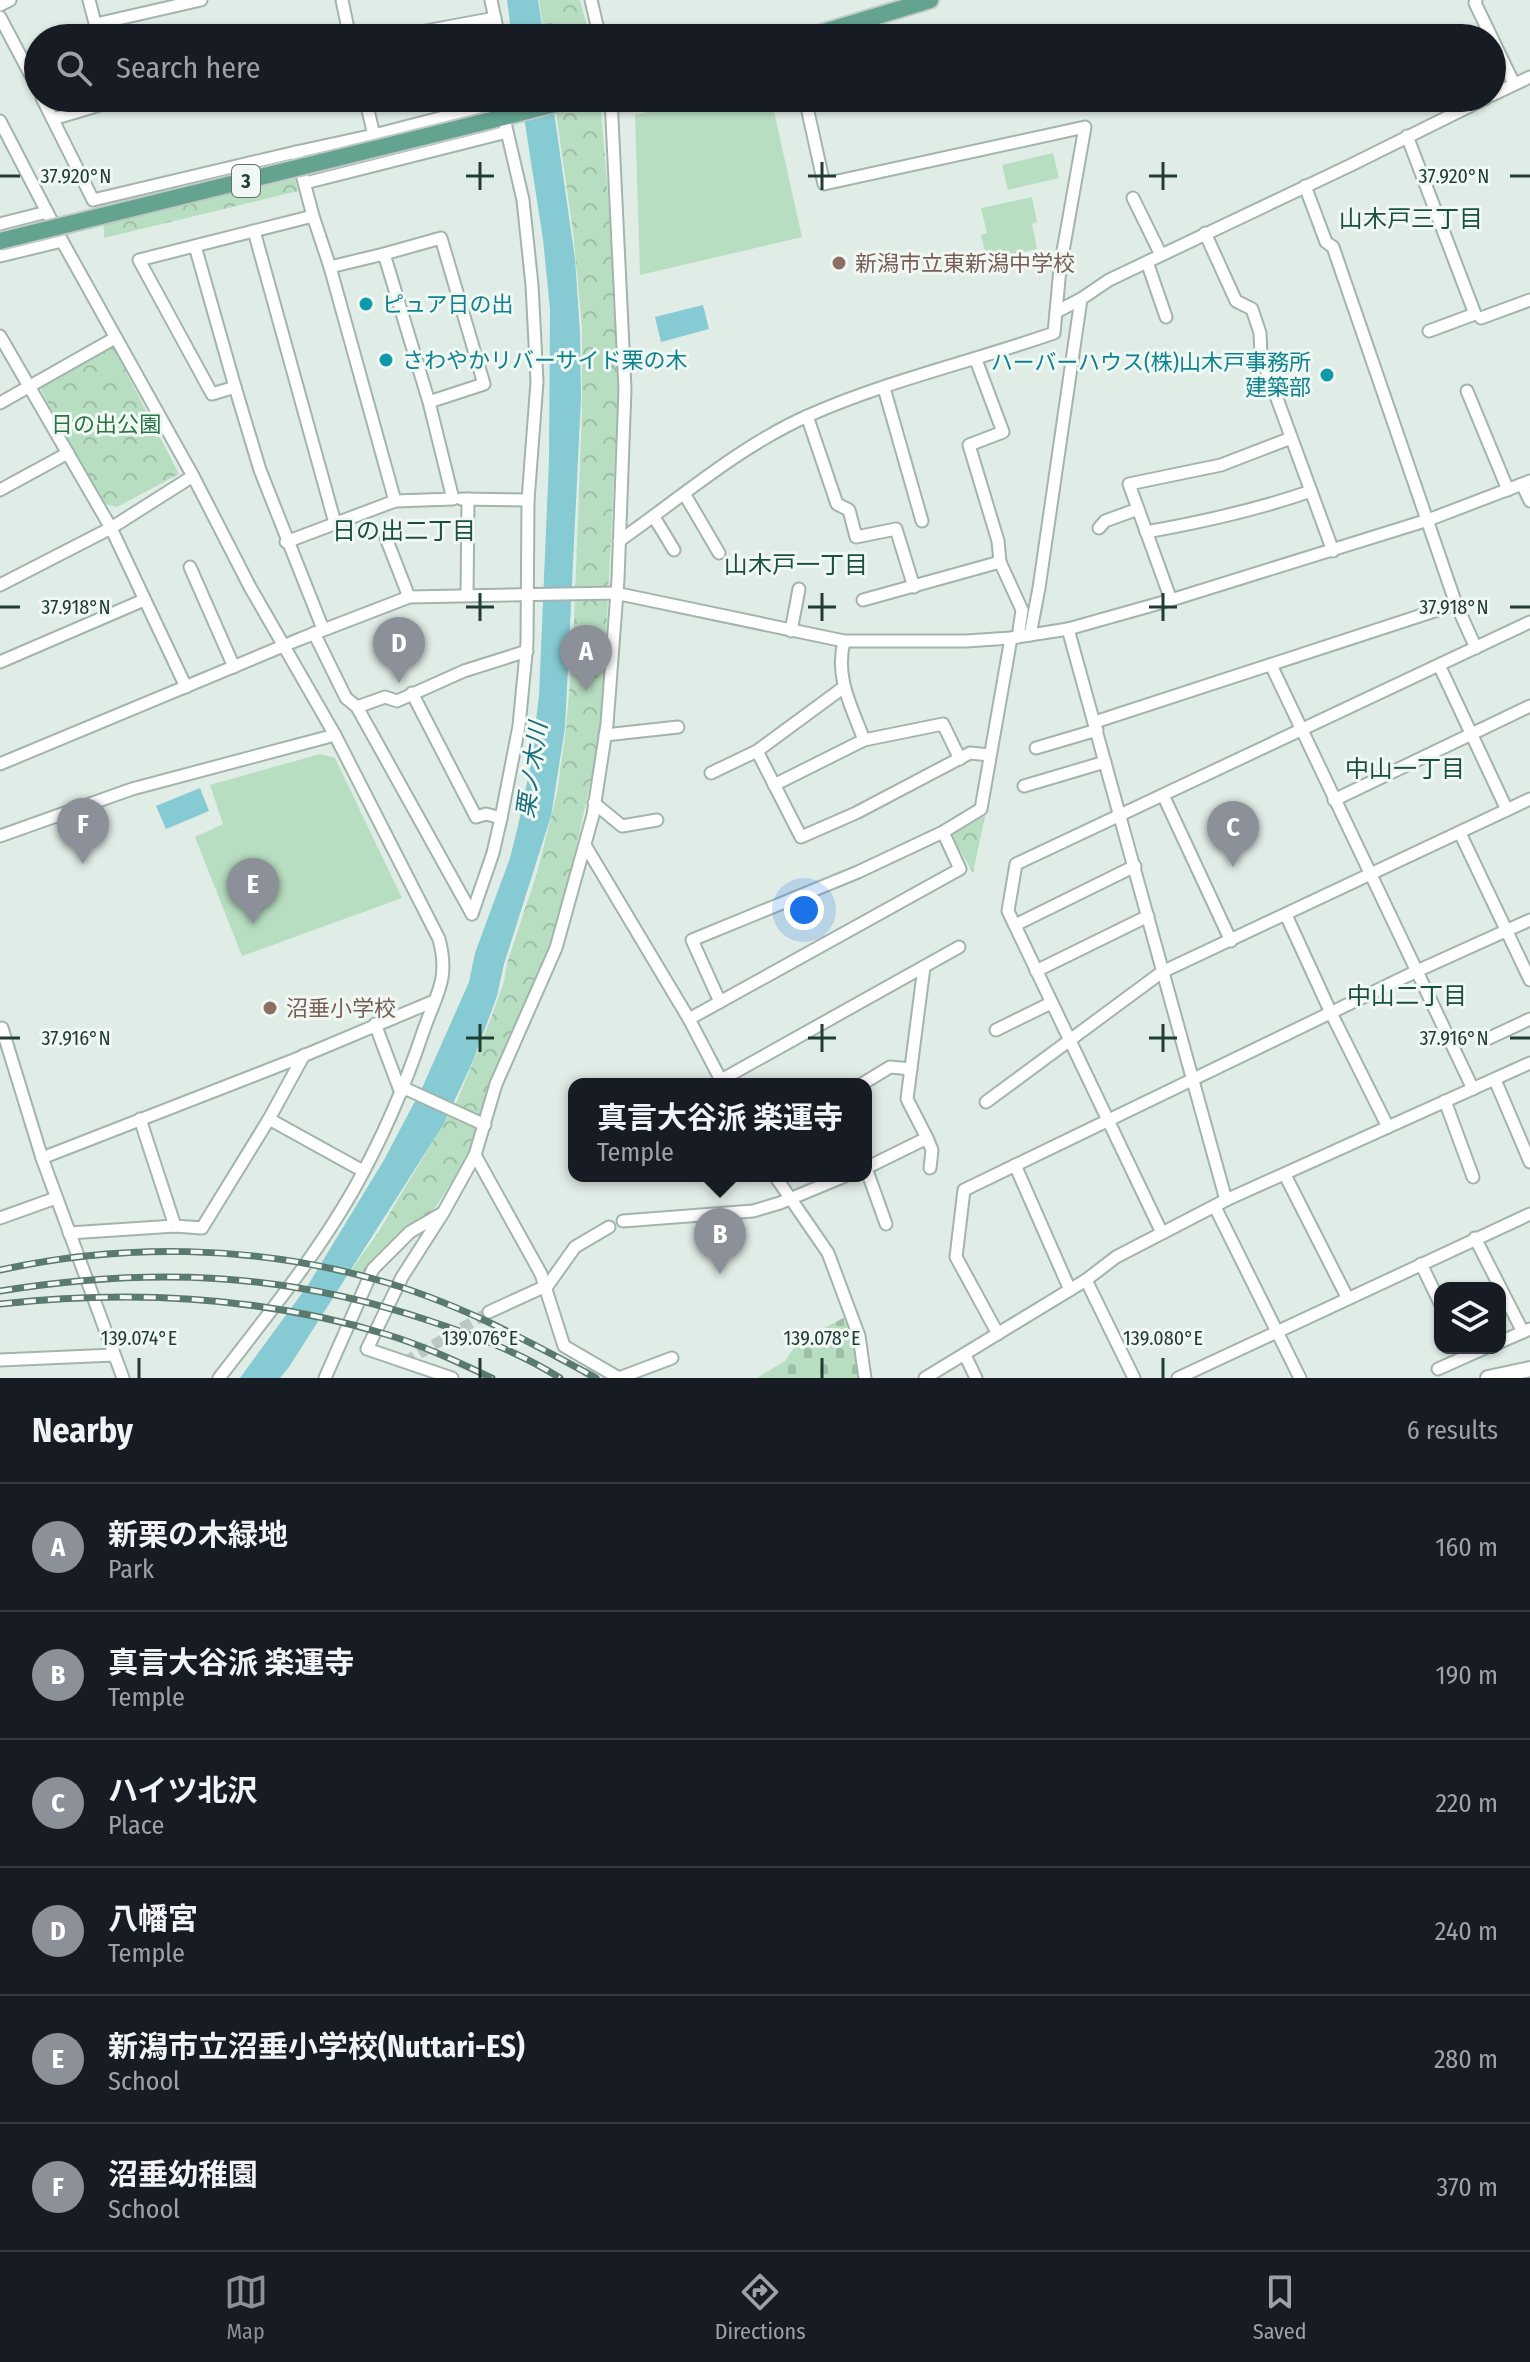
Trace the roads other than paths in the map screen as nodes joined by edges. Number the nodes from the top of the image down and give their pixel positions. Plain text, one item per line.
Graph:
1 (10, 0) edge
2 (89, 0) edge
3 (201, 0) edge
4 (342, 0) edge
5 (491, 0) edge
6 (591, 0) edge
7 (930, 0) edge
8 (1476, 0) edge
9 (160, 4) edge
10 (0, 5) edge
11 (0, 17) edge
12 (495, 18) junction
13 (96, 24) joint
14 (347, 24) edge
15 (463, 24) edge
16 (496, 24) edge
17 (597, 24) edge
18 (850, 24) edge
19 (1485, 24) edge
20 (24, 62) edge
21 (1506, 67) edge
22 (1530, 77) edge
23 (1514, 84) junction
24 (1506, 88) edge
25 (49, 112) edge
26 (75, 112) edge
27 (368, 112) edge
28 (463, 112) edge
29 (612, 112) edge
30 (808, 112) edge
31 (1457, 112) edge
32 (504, 115) edge
33 (53, 119) junction
34 (0, 121) edge
35 (374, 135) junction
36 (1407, 136) junction
37 (296, 152) junction
38 (305, 183) junction
39 (1305, 186) junction
40 (1133, 198) dead end
41 (47, 212) junction
42 (313, 216) junction
43 (0, 224) edge
44 (254, 231) junction
45 (1205, 233) junction
46 (0, 241) edge
47 (62, 241) junction
48 (195, 246) junction
49 (384, 254) junction
50 (1161, 255) junction
51 (0, 256) edge
52 (1147, 262) junction
53 (330, 267) junction
54 (1081, 299) junction
55 (1530, 300) edge
56 (1056, 312) junction
57 (1166, 317) dead end
58 (1481, 318) dead end
59 (1429, 331) dead end
60 (0, 336) edge
61 (115, 338) junction
62 (976, 360) junction
63 (29, 386) junction
64 (235, 387) junction
65 (884, 388) junction
66 (1467, 391) dead end
67 (429, 402) junction
68 (0, 403) edge
69 (807, 416) junction
70 (1291, 438) junction
71 (68, 453) junction
72 (193, 476) junction
73 (1526, 482) edge
74 (0, 490) edge
75 (1508, 490) junction
76 (1311, 491) junction
77 (685, 495) junction
78 (453, 499) junction
79 (468, 499) junction
80 (528, 500) junction
81 (395, 501) junction
82 (1530, 501) edge
83 (1138, 509) junction
84 (654, 517) junction
85 (1428, 520) junction
86 (922, 521) dead end
87 (335, 523) junction
88 (111, 528) junction
89 (1099, 528) dead end
90 (1146, 532) junction
91 (386, 538) dead end
92 (619, 541) junction
93 (286, 542) junction
94 (674, 550) dead end
95 (1333, 551) junction
96 (719, 553) dead end
97 (1000, 562) junction
98 (190, 567) dead end
99 (0, 585) edge
100 (914, 587) junction
101 (799, 589) dead end
102 (615, 593) junction
103 (467, 595) junction
104 (526, 595) junction
105 (409, 597) junction
106 (144, 600) junction
107 (863, 600) dead end
108 (1171, 600) junction
109 (1456, 604) junction
110 (1530, 622) edge
111 (1068, 629) junction
112 (319, 631) junction
113 (791, 631) junction
114 (1020, 636) junction
115 (844, 641) junction
116 (285, 645) junction
117 (1476, 648) junction
118 (527, 651) junction
119 (0, 662) edge
120 (1271, 665) junction
121 (1439, 665) junction
122 (234, 667) junction
123 (186, 687) junction
124 (844, 687) junction
125 (412, 693) junction
126 (1530, 706) edge
127 (357, 707) junction
128 (1096, 726) junction
129 (678, 727) dead end
130 (1302, 730) junction
131 (1473, 734) junction
132 (335, 735) junction
133 (605, 735) junction
134 (864, 740) junction
135 (1036, 748) dead end
136 (757, 751) junction
137 (990, 755) junction
138 (960, 759) junction
139 (1105, 762) junction
140 (0, 764) edge
141 (711, 773) dead end
142 (774, 785) junction
143 (1024, 786) dead end
144 (1163, 795) junction
145 (1530, 799) edge
146 (1334, 800) junction
147 (594, 803) junction
148 (1507, 810) junction
149 (1120, 815) junction
150 (501, 818) junction
151 (657, 820) dead end
152 (943, 832) junction
153 (1460, 833) junction
154 (0, 836) edge
155 (585, 845) junction
156 (1135, 866) junction
157 (1371, 876) junction
158 (1286, 915) junction
159 (1148, 916) junction
160 (1530, 920) edge
161 (1015, 925) junction
162 (1507, 931) junction
163 (1231, 941) junction
164 (959, 947) dead end
165 (924, 967) junction
166 (1036, 971) junction
167 (1417, 971) junction
168 (1162, 972) junction
169 (1530, 980) edge
170 (434, 1001) junction
171 (720, 1002) junction
172 (1051, 1003) junction
173 (1331, 1013) junction
174 (689, 1019) junction
175 (1530, 1019) edge
176 (375, 1024) junction
177 (0, 1029) edge
178 (996, 1030) dead end
179 (1485, 1040) dead end
180 (1069, 1041) junction
181 (304, 1055) junction
182 (1530, 1063) edge
183 (911, 1069) junction
184 (720, 1078) edge
185 (729, 1078) edge
186 (872, 1078) edge
187 (1495, 1080) junction
188 (1194, 1081) junction
189 (1473, 1089) junction
190 (404, 1091) junction
191 (1445, 1101) junction
192 (986, 1102) dead end
193 (140, 1119) junction
194 (269, 1119) junction
195 (1108, 1121) junction
196 (480, 1122) junction
197 (1388, 1127) junction
198 (927, 1138) junction
199 (475, 1155) junction
200 (42, 1158) junction
201 (1530, 1162) edge
202 (872, 1165) edge
203 (1015, 1165) junction
204 (930, 1168) dead end
205 (363, 1171) junction
206 (1285, 1175) junction
207 (1473, 1177) dead end
208 (779, 1182) edge
209 (830, 1182) edge
210 (871, 1182) edge
211 (56, 1198) junction
212 (791, 1198) junction
213 (1226, 1200) junction
214 (1215, 1207) junction
215 (443, 1213) junction
216 (1530, 1214) edge
217 (0, 1218) edge
218 (623, 1221) dead end
219 (886, 1224) dead end
220 (175, 1226) junction
221 (609, 1227) dead end
222 (69, 1233) junction
223 (1162, 1233) junction
224 (1475, 1238) junction
225 (1421, 1264) junction
226 (1086, 1280) junction
227 (544, 1286) junction
228 (1070, 1290) junction
229 (1434, 1291) edge
230 (1347, 1297) junction
231 (489, 1312) tunnel mouth
232 (1276, 1330) junction
233 (1526, 1330) edge
234 (998, 1334) junction
235 (1506, 1339) edge
236 (1460, 1354) edge
237 (114, 1355) junction
238 (965, 1355) junction
239 (672, 1358) dead end
240 (0, 1360) edge
241 (1438, 1369) dead end
242 (1530, 1369) edge
243 (1194, 1374) edge
244 (123, 1378) edge
245 (219, 1378) edge
246 (325, 1378) edge
247 (452, 1378) edge
248 (619, 1378) edge
249 (865, 1378) edge
250 (925, 1378) edge
251 (976, 1378) edge
252 (1134, 1378) edge
253 (1178, 1378) edge
254 (1300, 1378) edge
255 (1488, 1378) edge

1 - 10 street
2 - 13 street
3 - 9 street
4 - 14 street
5 - 12 street
6 - 17 street
7 - 18 main road
8 - 19 street
9 - 13 street
11 - 20 street
12 - 15 street
12 - 16 street
21 - 23 street
22 - 23 street
23 - 24 street
25 - 33 street
26 - 33 street
27 - 35 street
28 - 35 street
29 - 92 street
30 - 56 street
31 - 36 street
32 - 38 street
32 - 46 main road, 3, bridge
32 - 80 street
33 - 37 street
34 - 41 street
35 - 37 street
36 - 39 street
36 - 59 street
37 - 38 street
38 - 42 street
39 - 45 street
39 - 85 street
40 - 50 street
41 - 43 street
41 - 47 street
42 - 44 street
42 - 53 street
44 - 48 street
44 - 87 street
45 - 50 street
45 - 70 street
47 - 51 street
47 - 61 street
48 - 64 street
48 - 64 street
49 - 53 street
49 - 67 street
49 - 67 street
50 - 52 street
52 - 54 street
52 - 57 street
53 - 81 street
54 - 56 street
54 - 114 street
55 - 58 street
56 - 62 street
60 - 63 street
61 - 63 street
61 - 72 street
62 - 65 street
62 - 97 street
63 - 68 street
63 - 71 street
64 - 93 street
65 - 69 street
65 - 86 street
66 - 75 street
67 - 78 street
69 - 77 street
69 - 100 street
70 - 76 street
70 - 83 street
71 - 74 street
71 - 88 street
72 - 88 street
72 - 116 street
73 - 75 street
73 - 82 street
75 - 85 street
76 - 90 street
76 - 95 street
77 - 84 street
77 - 96 street
78 - 79 street
78 - 81 street
79 - 80 street
79 - 103 street
80 - 104 street
81 - 87 street
83 - 89 street
83 - 90 street
84 - 92 street
84 - 94 street
85 - 95 street
85 - 109 street
87 - 93 street
88 - 99 street
88 - 106 street
90 - 108 street
91 - 105 street
92 - 102 street
93 - 112 street
95 - 108 street
97 - 100 street
97 - 114 street
98 - 122 street
100 - 107 street
101 - 113 street
102 - 104 street
102 - 113 street
102 - 133 street
103 - 104 street
103 - 105 street
104 - 118 street
105 - 112 street
106 - 119 street
106 - 123 street
108 - 111 street
109 - 117 street
109 - 120 street
110 - 117 street
111 - 114 street
111 - 128 street
112 - 116 street
112 - 127 street
113 - 115 street
114 - 115 street
114 - 137 street
115 - 124 street
116 - 122 street
116 - 132 street
117 - 121 street
118 - 125 street
118 - 150 street
120 - 128 street
120 - 130 street
121 - 130 street
121 - 131 street
122 - 123 street
123 - 140 street
124 - 134 street
124 - 136 street
125 - 127 street
125 - 150 street
126 - 131 street
127 - 150 street
128 - 135 street
128 - 139 street
129 - 133 street
130 - 144 street
130 - 146 street
131 - 146 street
131 - 148 street
132 - 154 street
132 - 170 street
133 - 147 street
134 - 138 street
134 - 142 street
136 - 141 street
136 - 142 street
137 - 138 street
137 - 152 street
138 - 142 street
139 - 143 street
139 - 149 street
144 - 149 street
144 - 163 street
145 - 148 street
146 - 157 street
147 - 151 street
147 - 155 street
148 - 153 street
149 - 156 street
149 - 161 street
152 - 171 street
152 - 171 street
153 - 157 street
153 - 162 street
155 - 174 street
155 - 196 street
156 - 159 street
156 - 161 street
157 - 158 street
157 - 167 street
158 - 163 street
158 - 173 street
159 - 166 street
159 - 168 street
160 - 162 street
161 - 166 street
162 - 167 street
162 - 169 street
163 - 168 street
164 - 165 street
165 - 183 street
165 - 185 street
166 - 172 street
167 - 173 street
167 - 189 street
168 - 180 street
168 - 188 street
170 - 176 street
170 - 190 street
171 - 174 street
172 - 178 street
172 - 180 street
173 - 188 street
173 - 197 street
174 - 184 street
175 - 179 street
176 - 181 street
176 - 190 street
177 - 200 street
180 - 192 street
180 - 195 street
181 - 193 street
181 - 194 street
182 - 187 street
183 - 186 street
183 - 198 street
187 - 189 street
187 - 201 street
188 - 195 street
188 - 213 street
189 - 191 street
190 - 196 street
190 - 205 street
191 - 197 street
191 - 207 street
193 - 200 street
193 - 220 street
194 - 205 street
194 - 220 street
195 - 203 street
195 - 223 street
196 - 199 street
197 - 206 street
198 - 202 street
198 - 204 street
199 - 215 street
199 - 227 street
200 - 211 street
203 - 228 street
203 - 234 street
205 - 245 street
206 - 213 street
206 - 230 street
208 - 212 street
209 - 212 street
210 - 219 street
211 - 217 street
211 - 222 street
212 - 218 street
212 - 249 street
213 - 214 street
214 - 223 street
214 - 232 street
215 - 246 street
215 - 247 street
216 - 224 street
220 - 222 street
221 - 227 street
222 - 237 street
223 - 226 street
224 - 225 street
224 - 233 street
225 - 229 street
225 - 230 street
226 - 228 street
226 - 252 street
227 - 231 street
227 - 248 street
228 - 234 street
230 - 232 street
232 - 243 street
232 - 254 street
233 - 235 street
234 - 238 street
236 - 241 street
237 - 240 street
237 - 244 street
238 - 250 street
238 - 251 street
239 - 248 street
242 - 255 street
243 - 253 street

